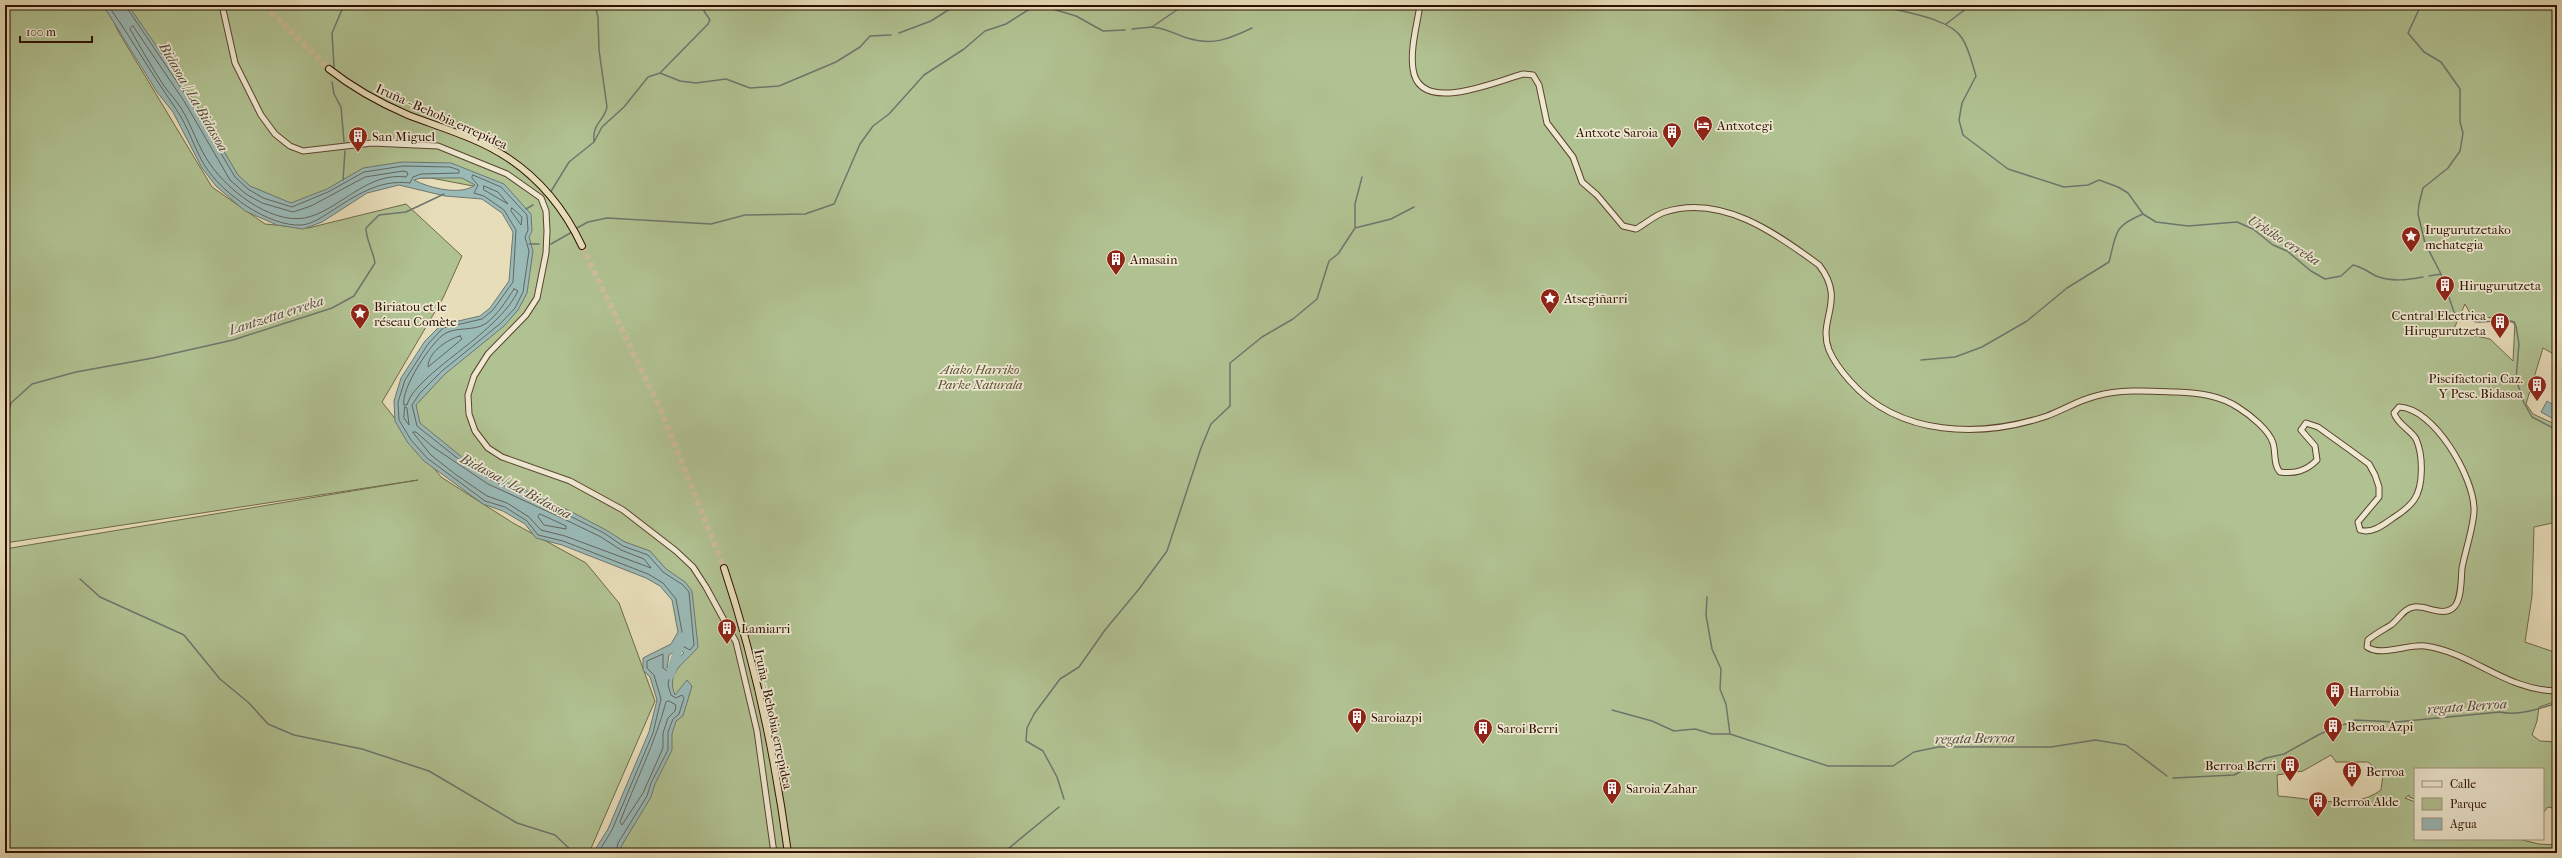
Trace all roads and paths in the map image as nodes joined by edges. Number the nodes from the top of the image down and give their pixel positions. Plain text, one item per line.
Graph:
1 (222, 5) edge
2 (1420, 5) edge
3 (329, 69) tunnel mouth
4 (582, 246) tunnel mouth
5 (724, 568) tunnel mouth
6 (2557, 690) edge
7 (774, 853) edge
8 (788, 853) edge

1 - 7 street
2 - 6 street
3 - 4 highway, Iruña - Behobia errepidea
5 - 8 highway, Iruña - Behobia errepidea

